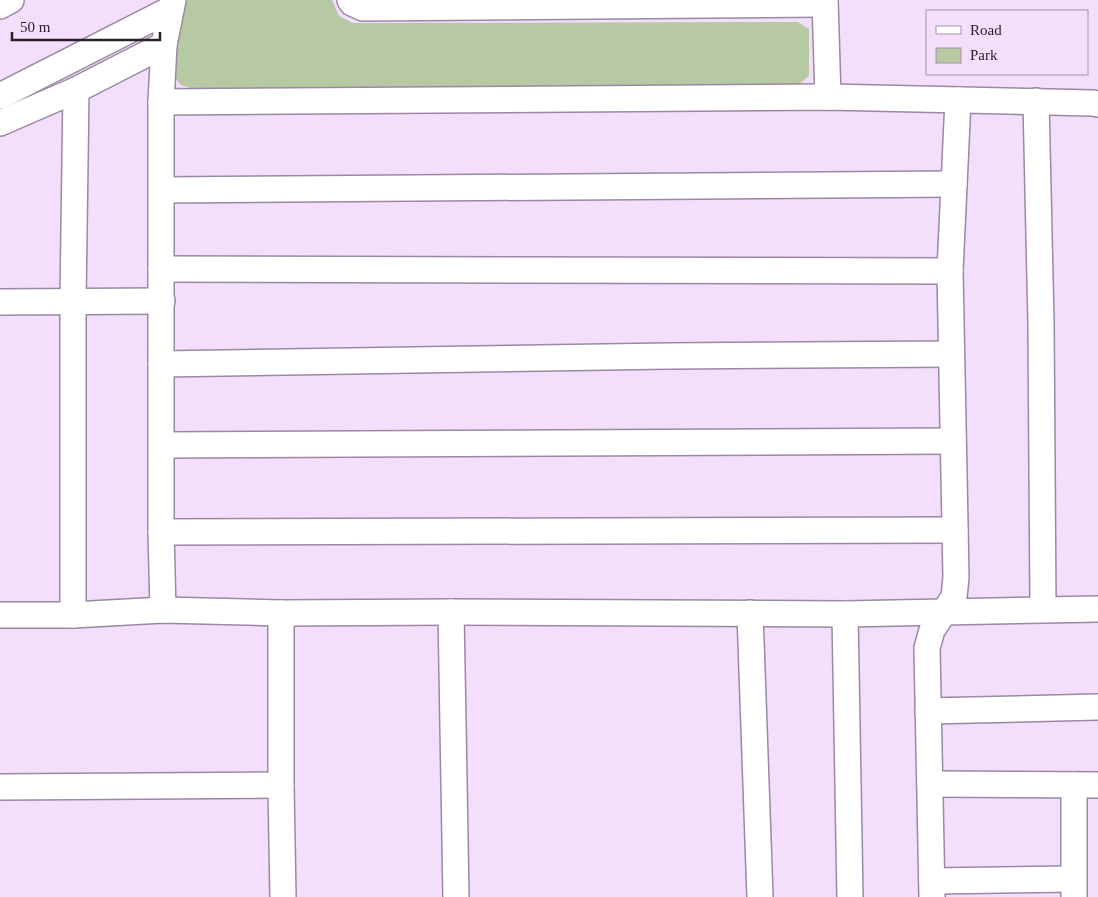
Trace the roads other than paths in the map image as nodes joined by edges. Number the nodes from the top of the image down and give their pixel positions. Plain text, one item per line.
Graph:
1 (10, 0) edge
2 (350, 0) edge
3 (790, 2) edge
4 (825, 2) edge
5 (172, 4) edge
6 (0, 6) edge
7 (164, 45) junction
8 (76, 90) junction
9 (0, 96) edge
10 (828, 97) junction
11 (958, 100) junction
12 (1036, 101) junction
13 (161, 102) junction
14 (1098, 104) edge
15 (0, 123) edge
16 (954, 184) junction
17 (162, 190) junction
18 (161, 269) junction
19 (950, 271) junction
20 (73, 301) junction
21 (162, 301) junction
22 (0, 302) edge
23 (951, 354) junction
24 (161, 364) junction
25 (952, 441) junction
26 (162, 446) junction
27 (955, 530) junction
28 (161, 532) junction
29 (1043, 609) junction
30 (1098, 609) edge
31 (163, 610) junction
32 (451, 612) junction
33 (944, 612) junction
34 (281, 613) junction
35 (750, 613) junction
36 (845, 614) junction
37 (0, 615) edge
38 (73, 615) junction
39 (1098, 707) edge
40 (928, 711) junction
41 (930, 784) junction
42 (281, 785) junction
43 (1074, 785) junction
44 (1098, 785) edge
45 (0, 787) edge
46 (1073, 888) edge
47 (932, 889) edge
48 (283, 897) edge
49 (456, 897) edge
50 (760, 897) edge
51 (850, 897) edge

1 - 6 street
2 - 3 street
3 - 4 street
4 - 10 street
5 - 7 street
5 - 9 street
7 - 8 street
7 - 13 street
8 - 15 street
8 - 20 street
10 - 11 street
10 - 13 street
11 - 12 street
11 - 16 street
12 - 14 street
12 - 29 street
13 - 17 street
16 - 17 street
16 - 19 street
17 - 18 street
18 - 19 street
18 - 21 street
19 - 23 street
20 - 21 street
20 - 22 street
20 - 38 street
21 - 24 street
23 - 24 street
23 - 25 street
24 - 26 street
25 - 26 street
25 - 27 street
26 - 28 street
27 - 28 street
27 - 33 street
28 - 31 street
29 - 30 street
29 - 33 street
31 - 34 street
31 - 38 street
32 - 34 street
32 - 35 street
32 - 49 street
33 - 36 street
33 - 40 street
34 - 42 street
35 - 36 street
35 - 50 street
36 - 51 street
37 - 38 street
39 - 40 street
40 - 41 street
41 - 43 street
41 - 47 street
42 - 45 street
42 - 48 street
43 - 44 street
43 - 46 street
46 - 47 street

